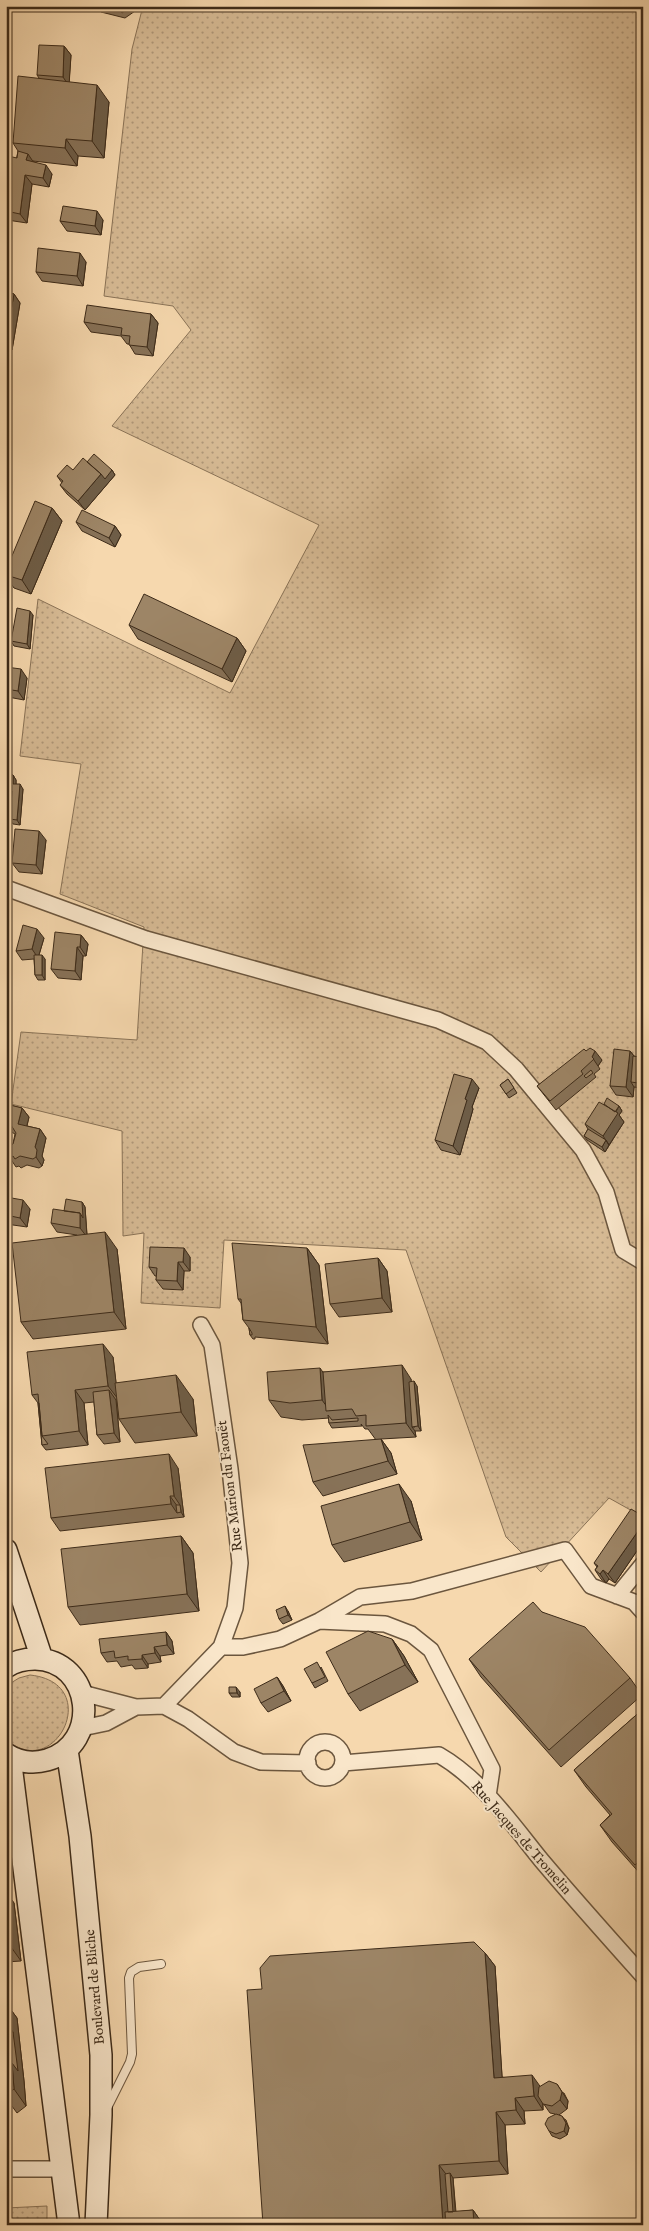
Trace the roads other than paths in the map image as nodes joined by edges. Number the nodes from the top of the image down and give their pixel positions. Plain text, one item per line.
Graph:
1 (6, 888) edge
2 (643, 1262) edge
3 (201, 1325) dead end
4 (6, 1550) edge
5 (643, 1564) edge
6 (617, 1596) junction
7 (643, 1612) edge
8 (319, 1621) junction
9 (221, 1648) junction
10 (42, 1659) junction
11 (6, 1667) edge
12 (82, 1693) junction
13 (164, 1706) junction
14 (136, 1707) junction
15 (82, 1728) junction
16 (67, 1750) junction
17 (8, 1755) edge
18 (343, 1763) junction
19 (308, 1764) junction
20 (488, 1796) junction
21 (161, 1964) dead end
22 (643, 1976) edge
23 (101, 2116) junction
24 (6, 2169) edge
25 (63, 2169) junction
26 (69, 2225) edge
27 (96, 2225) edge

1 - 2 street
3 - 9 street, Rue Marion du Faouët
4 - 10 main road
5 - 6 street
6 - 7 street
6 - 8 street
8 - 9 street
8 - 20 street
9 - 13 street, Rue Marion du Faouët
10 - 11 main road
10 - 12 main road
12 - 14 street
12 - 15 main road
13 - 14 street
13 - 19 street
14 - 15 street
15 - 16 main road
16 - 17 main road
16 - 23 main road, Boulevard de Bliche
17 - 25 main road
18 - 19 street
18 - 19 street
18 - 20 street, Rue Jacques de Tromelin
20 - 22 street, Rue Jacques de Tromelin
21 - 23 lane
23 - 27 main road, Boulevard de Bliche
24 - 25 street
25 - 26 main road

